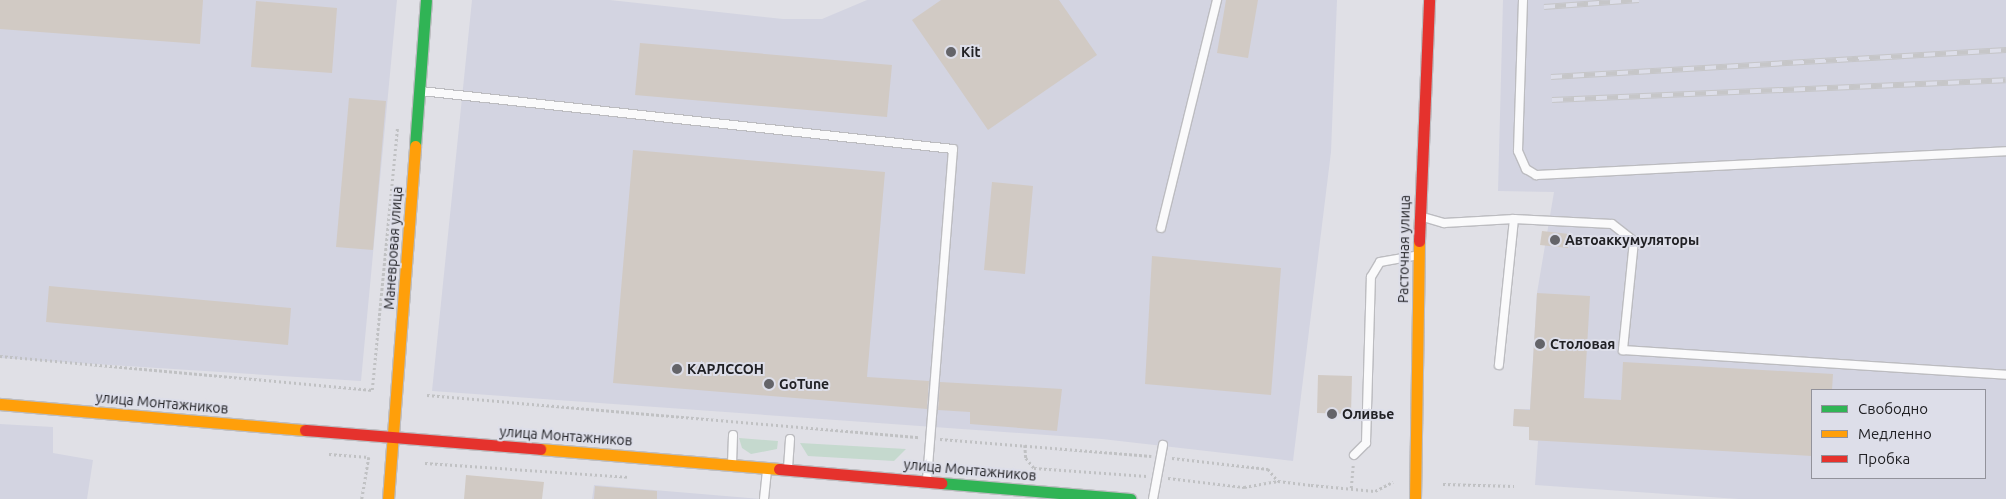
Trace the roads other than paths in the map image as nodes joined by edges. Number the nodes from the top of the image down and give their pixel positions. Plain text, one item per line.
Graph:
1 (426, 0) edge
2 (1217, 0) edge
3 (1430, 0) edge
4 (1523, 0) edge
5 (420, 91) junction
6 (2006, 151) edge
7 (1419, 216) junction
8 (1514, 219) junction
9 (1161, 228) dead end
10 (1418, 256) junction
11 (1499, 365) dead end
12 (2006, 375) edge
13 (0, 404) edge
14 (733, 434) dead end
15 (394, 438) junction
16 (790, 439) dead end
17 (1163, 445) dead end
18 (1354, 455) road end
19 (732, 464) junction
20 (767, 466) junction
21 (788, 468) junction
22 (926, 481) junction
23 (1040, 496) edge
24 (388, 499) edge
25 (764, 499) edge
26 (1130, 499) edge
27 (1153, 499) edge
28 (1415, 499) edge

1 - 5 street, Маневровая улица
2 - 9 lane
3 - 7 street, Расточная улица
4 - 6 lane
5 - 15 street, Маневровая улица
5 - 22 lane
7 - 8 lane
7 - 10 street, Расточная улица
8 - 11 lane
8 - 12 lane
10 - 18 lane
10 - 28 street, Расточная улица
13 - 15 street, улица Монтажников
14 - 19 lane
15 - 19 street, улица Монтажников
15 - 24 street, Маневровая улица
16 - 21 lane
17 - 27 lane
19 - 20 street, улица Монтажников
20 - 21 street, улица Монтажников
20 - 25 lane
21 - 22 street, улица Монтажников
22 - 23 street, улица Монтажников
23 - 26 street, улица Монтажников

